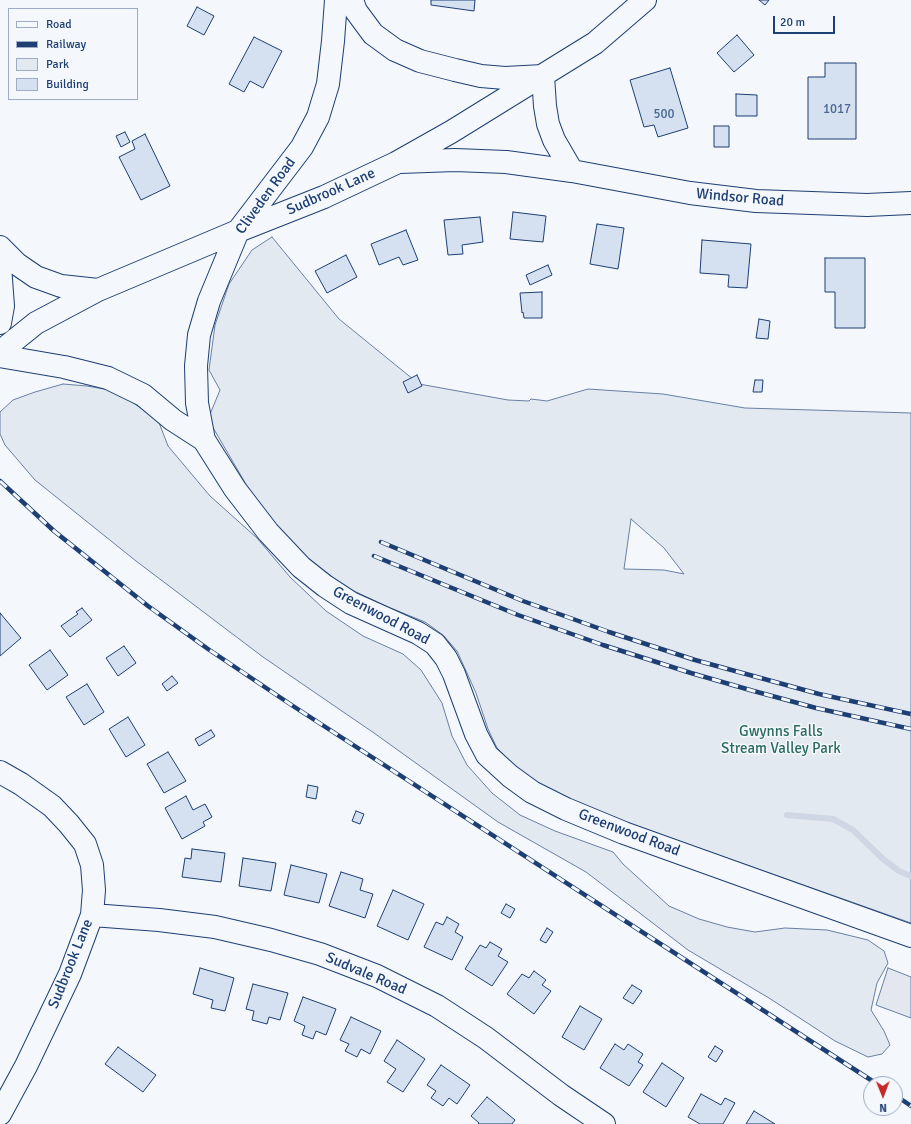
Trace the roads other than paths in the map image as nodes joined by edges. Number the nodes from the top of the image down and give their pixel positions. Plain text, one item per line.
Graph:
1 (336, 0) edge
2 (352, 0) edge
3 (645, 0) edge
4 (543, 76) junction
5 (396, 163) junction
6 (572, 171) junction
7 (911, 203) edge
8 (238, 231) junction
9 (0, 247) edge
10 (0, 266) edge
11 (98, 290) junction
12 (0, 324) edge
13 (0, 352) edge
14 (0, 356) edge
15 (204, 440) junction
16 (0, 772) edge
17 (92, 915) junction
18 (911, 936) edge
19 (0, 1114) edge
20 (604, 1124) edge

1 - 8 street, Cliveden Road
2 - 4 street
3 - 4 street, Sudbrook Lane
4 - 5 street, Sudbrook Lane
4 - 6 street
5 - 6 street, Windsor Road
5 - 8 street, Sudbrook Lane
6 - 7 street, Windsor Road
8 - 11 street, Sudbrook Lane
8 - 15 street, Cliveden Road
9 - 11 street
10 - 12 street
11 - 13 street, Sudbrook Lane
14 - 15 street, Greenwood Road
15 - 18 street, Greenwood Road
16 - 17 street, Sudbrook Lane
17 - 19 street, Sudbrook Lane
17 - 20 street, Sudvale Road

